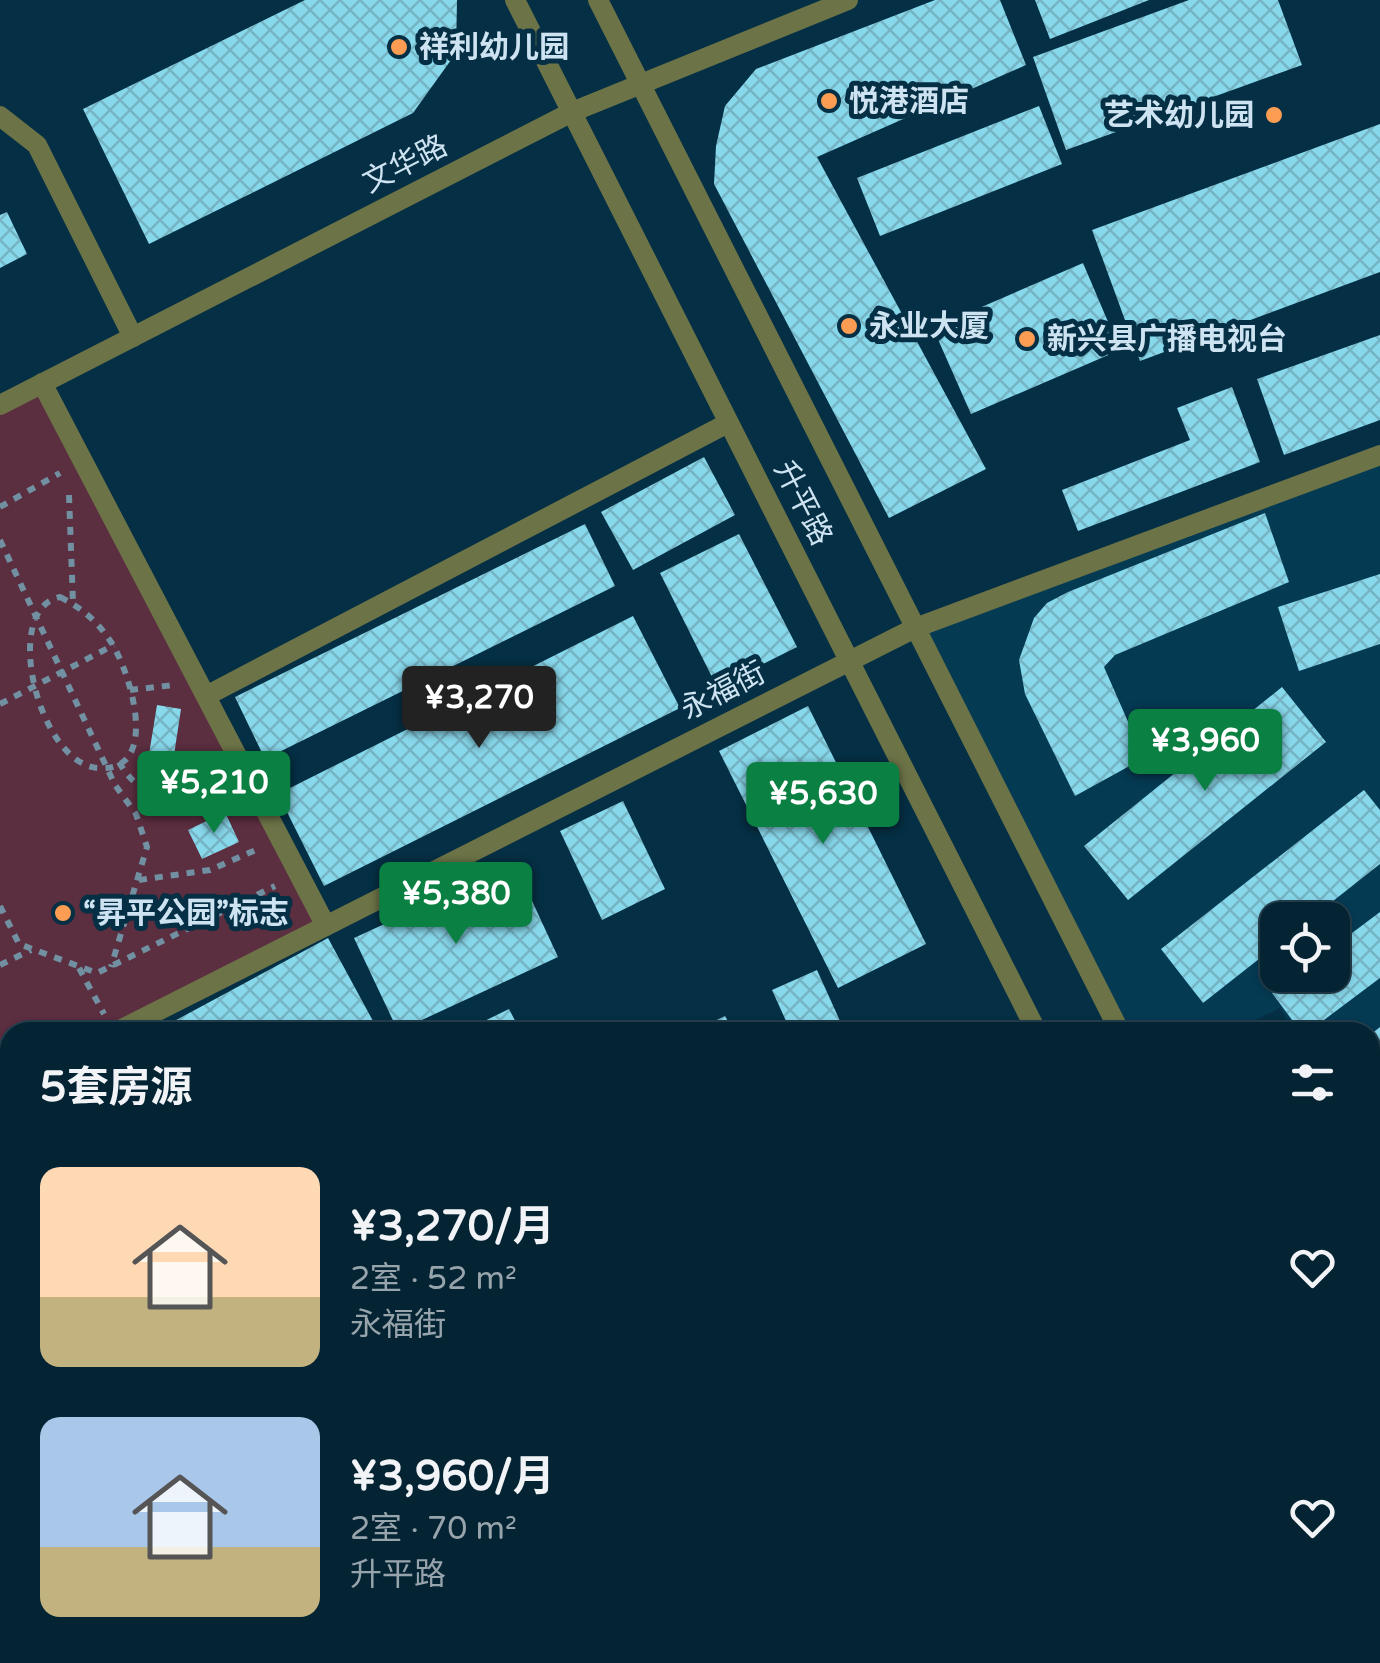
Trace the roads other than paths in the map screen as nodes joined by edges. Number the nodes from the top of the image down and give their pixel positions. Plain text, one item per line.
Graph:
1 (515, 0) edge
2 (598, 0) edge
3 (848, 0) edge
4 (641, 84) junction
5 (572, 112) junction
6 (0, 116) edge
7 (134, 336) junction
8 (42, 383) junction
9 (0, 405) edge
10 (728, 423) junction
11 (1380, 455) edge
12 (916, 628) junction
13 (850, 661) junction
14 (202, 689) junction
15 (326, 926) junction
16 (114, 1022) edge
17 (1032, 1022) edge
18 (1115, 1022) edge

1 - 5 street, 升平路
2 - 4 street, 升平路
3 - 4 street, 文华路
4 - 5 street, 文华路
4 - 12 street, 升平路
5 - 7 street, 文华路
5 - 10 street, 升平路
6 - 7 street
7 - 8 street, 文华路
8 - 9 street, 文华路
8 - 14 street
10 - 13 street, 升平路
10 - 14 street
11 - 12 street, 永福街
12 - 13 street, 永福街
12 - 18 street, 升平路
13 - 15 street, 永福街
13 - 17 street, 升平路
14 - 15 street
15 - 16 street, 永福街

